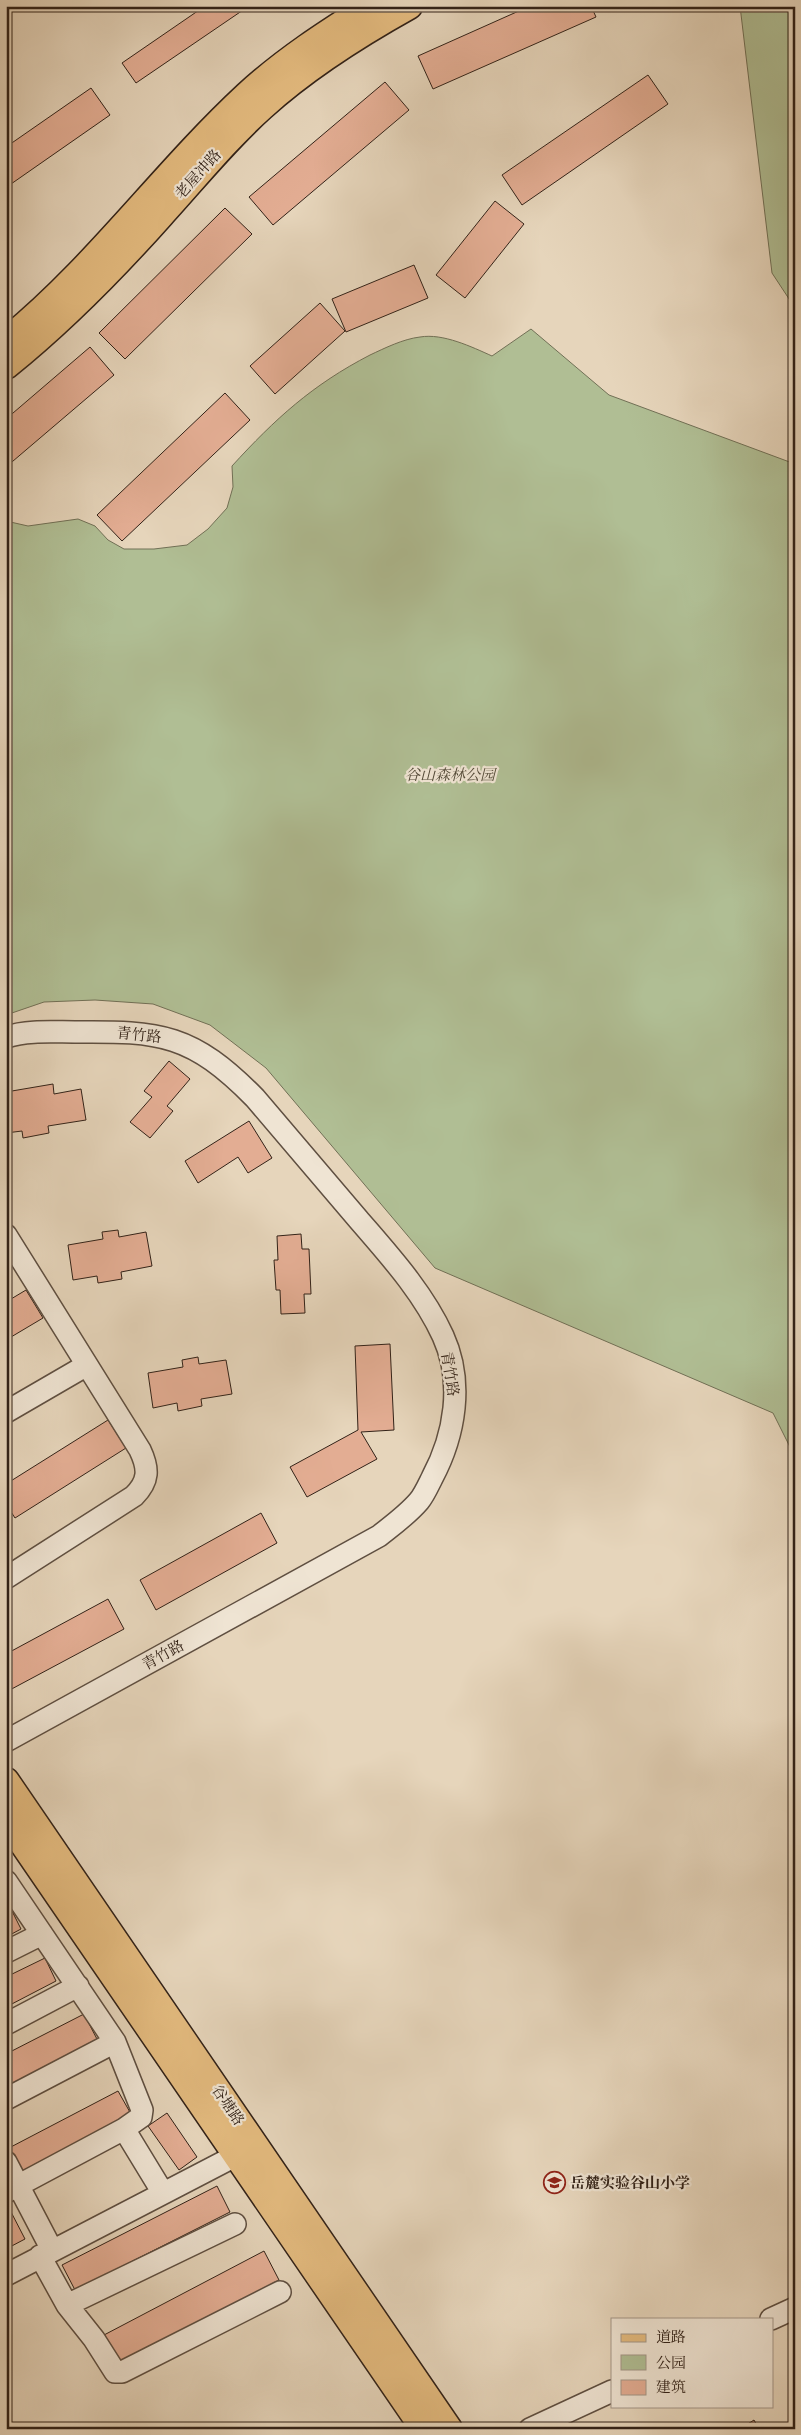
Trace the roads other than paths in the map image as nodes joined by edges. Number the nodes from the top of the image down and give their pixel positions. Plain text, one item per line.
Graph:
1 (370, 6) edge
2 (408, 6) edge
3 (6, 341) edge
4 (6, 366) edge
5 (6, 1037) edge
6 (6, 1044) edge
7 (6, 1235) edge
8 (87, 1365) junction
9 (6, 1412) edge
10 (6, 1578) edge
11 (6, 1733) edge
12 (6, 1741) edge
13 (6, 1781) edge
14 (6, 1819) edge
15 (6, 1881) edge
16 (42, 1934) junction
17 (6, 1952) edge
18 (78, 1986) junction
19 (6, 2024) edge
20 (115, 2042) junction
21 (6, 2099) edge
22 (124, 2129) junction
23 (237, 2156) junction
24 (6, 2162) edge
25 (12, 2188) edge
26 (163, 2193) junction
27 (235, 2224) dead end
28 (46, 2253) junction
29 (6, 2275) edge
30 (280, 2292) dead end
31 (67, 2305) junction
32 (795, 2308) edge
33 (774, 2318) edge
34 (795, 2319) edge
35 (774, 2328) edge
36 (611, 2391) edge
37 (611, 2405) edge
38 (424, 2429) edge
39 (449, 2429) edge
40 (530, 2429) edge
41 (560, 2429) edge

1 - 3 main road, 老屋冲路
2 - 4 main road, 老屋冲路
5 - 12 street, 青竹路
6 - 11 street, 青竹路
7 - 8 street
8 - 9 street
8 - 10 street
13 - 39 main road, 谷塘路
14 - 23 main road, 谷塘路
15 - 16 street
16 - 17 street
16 - 18 street
18 - 19 street
18 - 20 street
20 - 21 street
20 - 22 street
22 - 25 street
22 - 26 street
23 - 26 street
23 - 38 main road, 谷塘路
24 - 25 street
25 - 28 street
26 - 28 street
27 - 31 street
28 - 29 street
28 - 31 street
30 - 31 street
32 - 33 street
34 - 35 street
36 - 40 street
37 - 41 street

